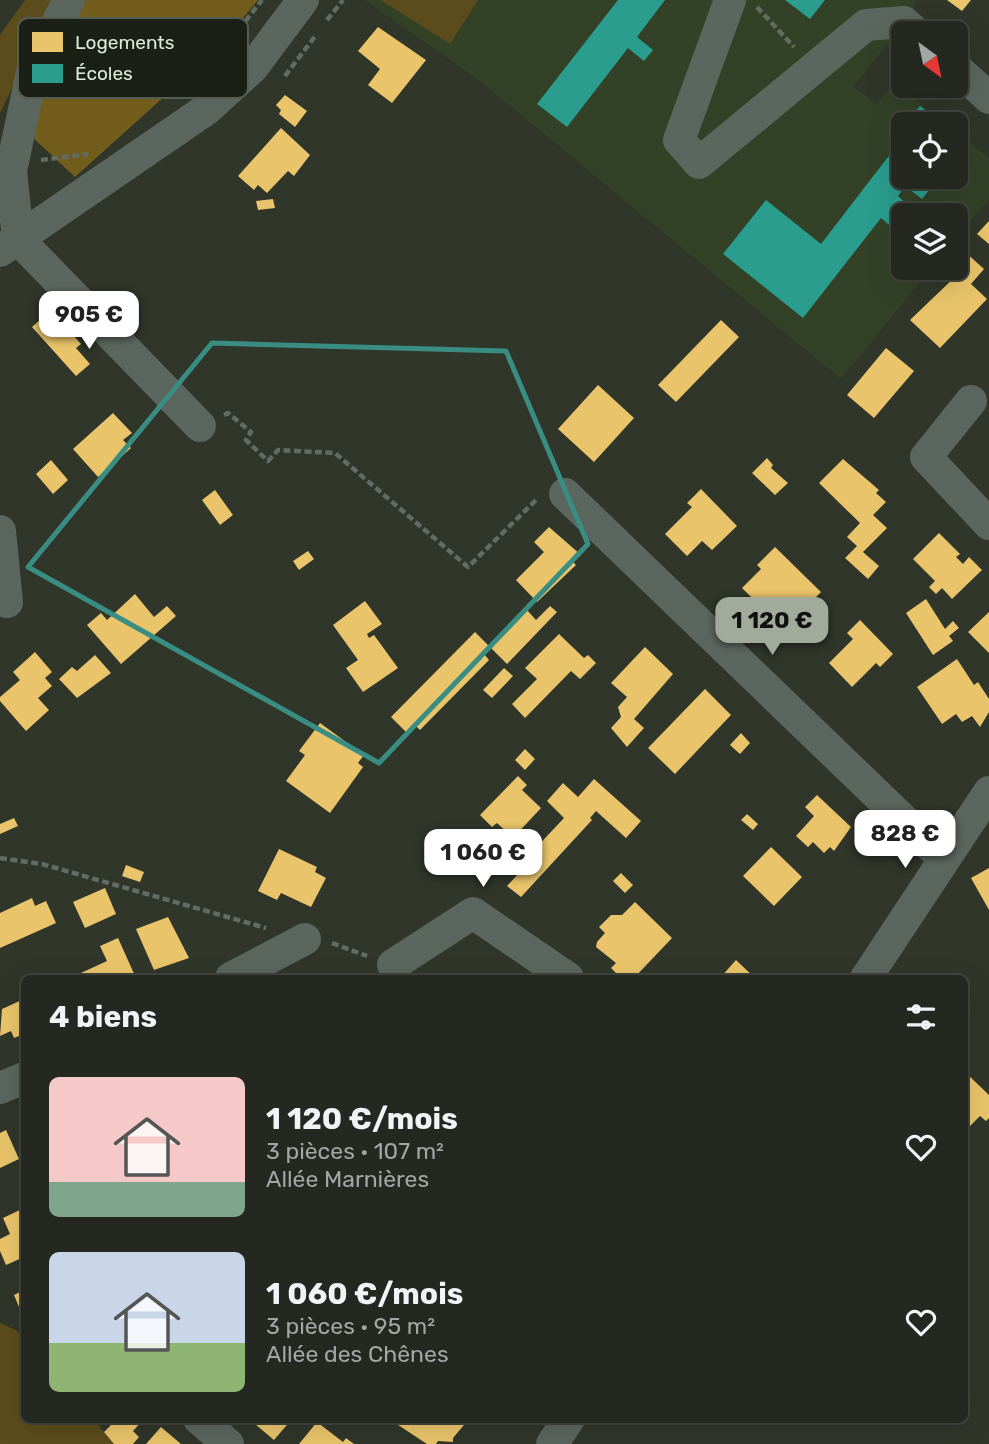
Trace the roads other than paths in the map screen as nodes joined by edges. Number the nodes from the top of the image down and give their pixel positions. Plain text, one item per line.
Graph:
1 (69, 0) edge
2 (303, 0) edge
3 (730, 0) edge
4 (60, 18) edge
5 (891, 27) edge
6 (248, 72) edge
7 (968, 79) edge
8 (27, 98) edge
9 (219, 98) edge
10 (989, 98) edge
11 (9, 246) edge
12 (971, 401) dead end
13 (200, 426) road end
14 (565, 494) road end
15 (989, 524) edge
16 (0, 531) edge
17 (8, 602) dead end
18 (989, 792) edge
19 (943, 858) junction
20 (304, 939) road end
21 (393, 965) road end
22 (237, 975) edge
23 (564, 975) edge
24 (868, 975) edge
25 (21, 1078) edge
26 (0, 1088) edge
27 (204, 1423) edge
28 (566, 1423) edge
29 (228, 1444) edge
30 (552, 1444) edge

1 - 4 street
2 - 6 street
3 - 5 street
7 - 10 street
8 - 11 street
9 - 11 street
11 - 13 street
12 - 15 street
14 - 19 street
16 - 17 street
18 - 19 street
19 - 24 street
20 - 22 street
21 - 23 street
25 - 26 street
27 - 29 street
28 - 30 street

